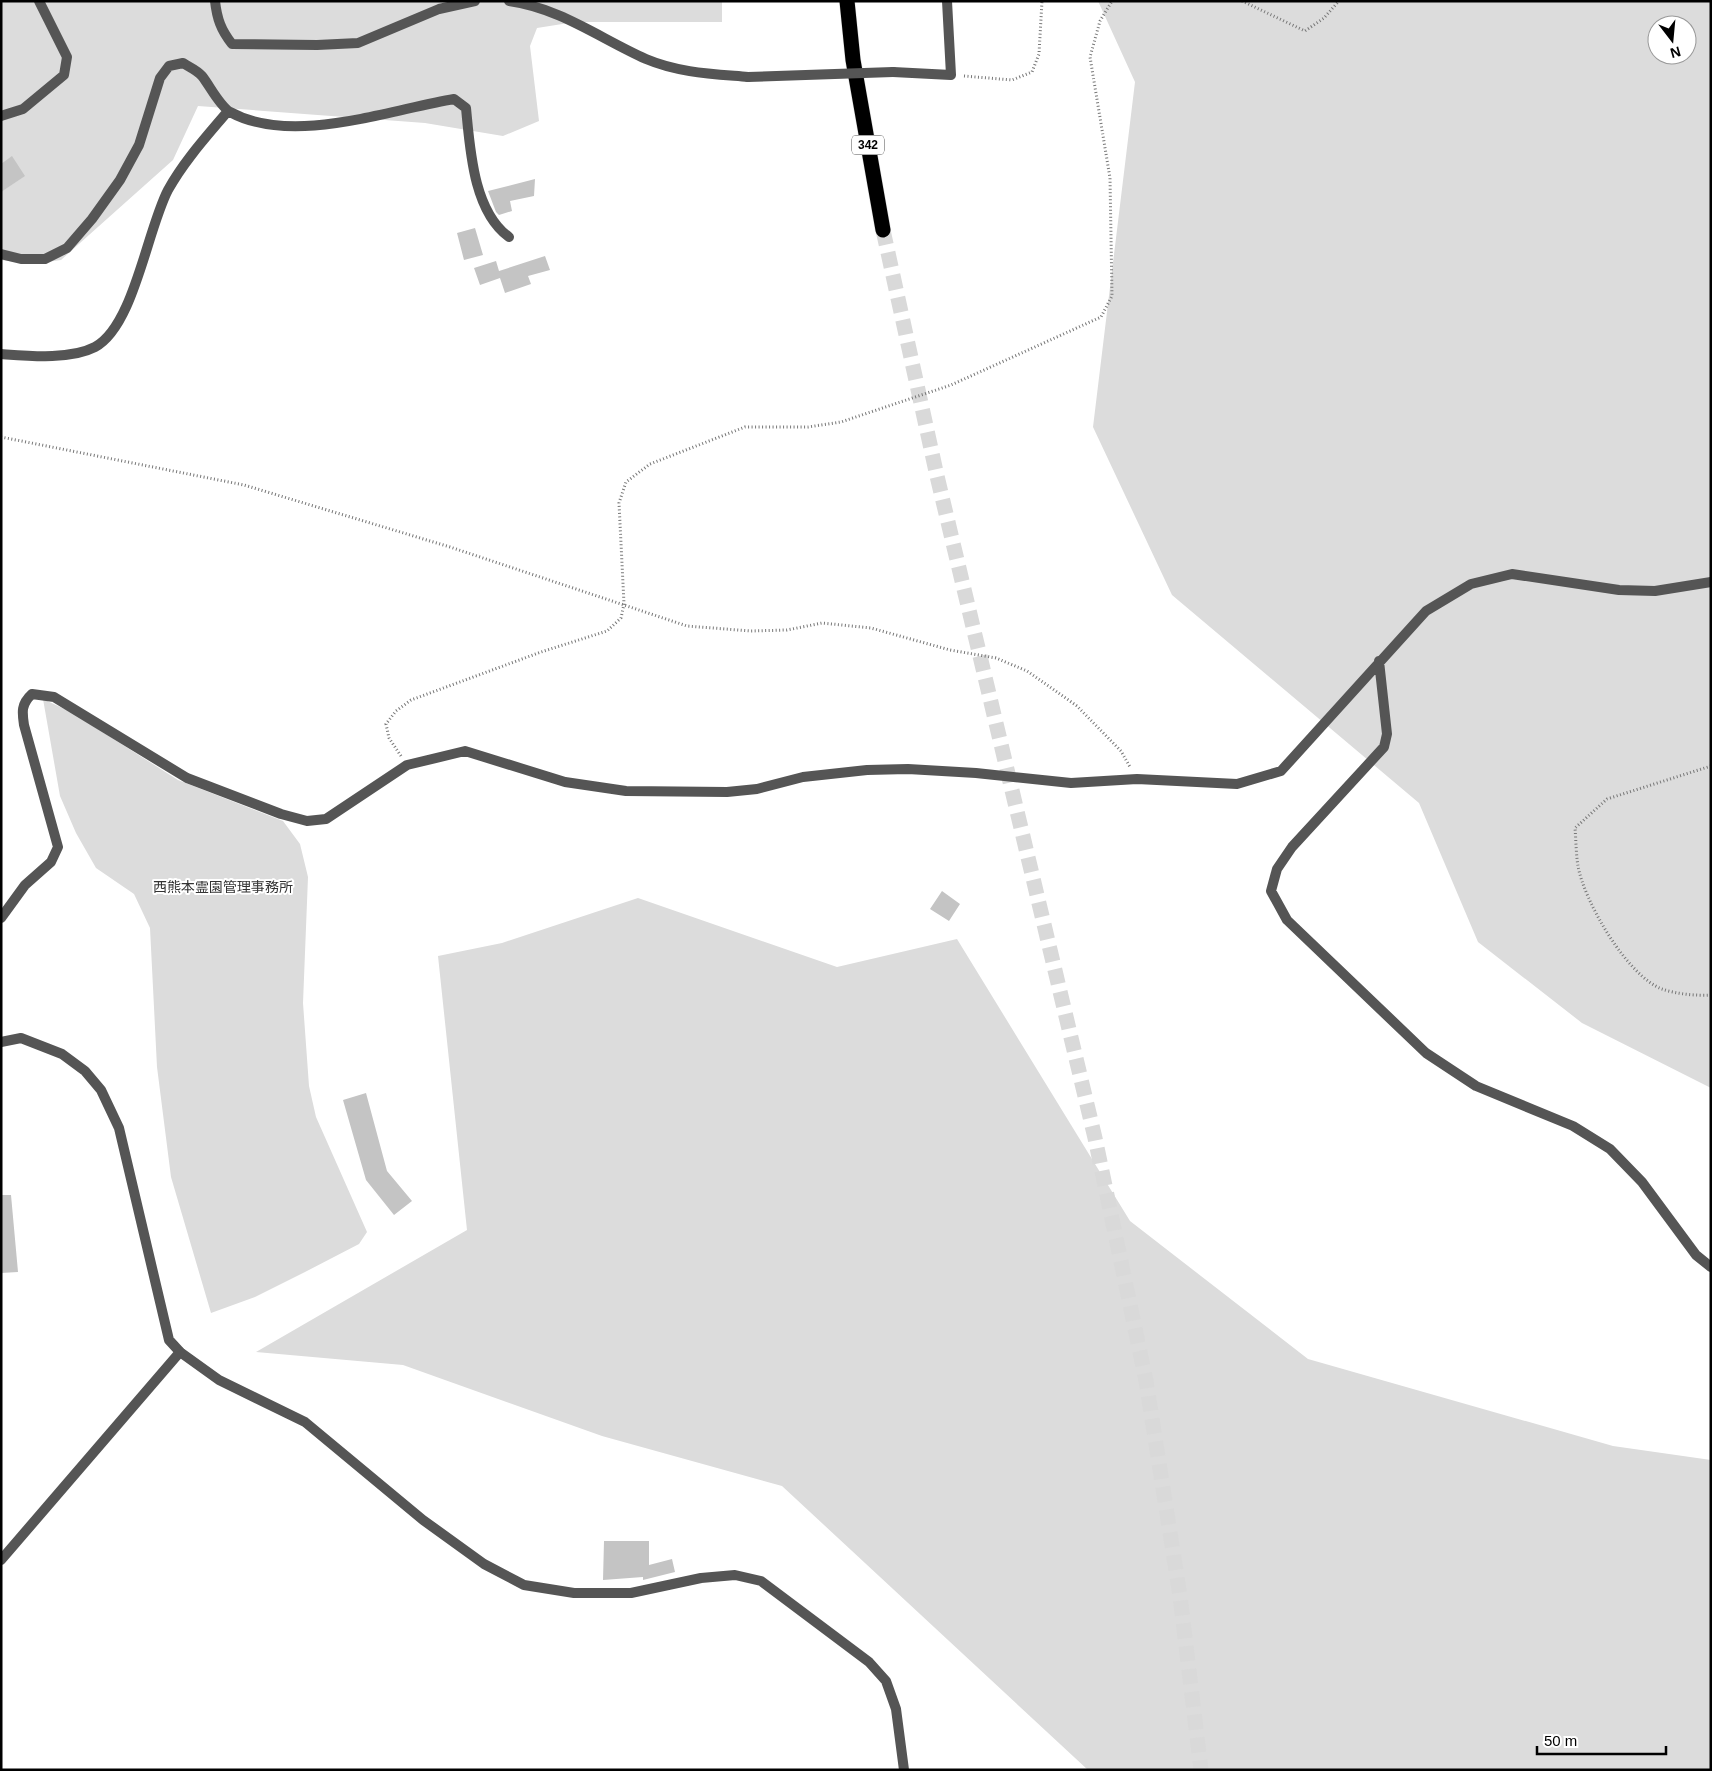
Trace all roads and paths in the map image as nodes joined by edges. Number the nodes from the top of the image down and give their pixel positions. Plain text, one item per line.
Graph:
1 (39, 1) edge
2 (215, 1) edge
3 (475, 1) edge
4 (509, 1) edge
5 (842, 1) edge
6 (848, 1) edge
7 (947, 1) edge
8 (1042, 1) edge
9 (1112, 1) edge
10 (1242, 1) edge
11 (1339, 1) edge
12 (853, 60) junction
13 (951, 75) junction
14 (228, 111) junction
15 (1, 116) edge
16 (883, 230) tunnel mouth
17 (509, 237) dead end
18 (1, 254) edge
19 (1, 354) edge
20 (1, 437) edge
21 (1711, 582) edge
22 (624, 604) junction
23 (1379, 661) junction
24 (407, 764) junction
25 (1711, 766) edge
26 (1137, 779) junction
27 (1, 918) edge
28 (1711, 996) edge
29 (1, 1042) edge
30 (1711, 1266) edge
31 (180, 1352) junction
32 (1, 1560) edge
33 (904, 1770) edge

1 - 15 street
2 - 3 street
4 - 13 street, bridge
5 - 12 highway
6 - 12 highway
7 - 13 street
8 - 13 path
9 - 22 path
10 - 11 path
12 - 16 highway, 342
14 - 17 street
14 - 18 street
14 - 19 street
20 - 22 path
21 - 23 street
22 - 24 path
22 - 26 path
23 - 26 street
23 - 30 street
24 - 26 street
24 - 27 street
25 - 28 path
29 - 31 street
31 - 32 street
31 - 33 street

